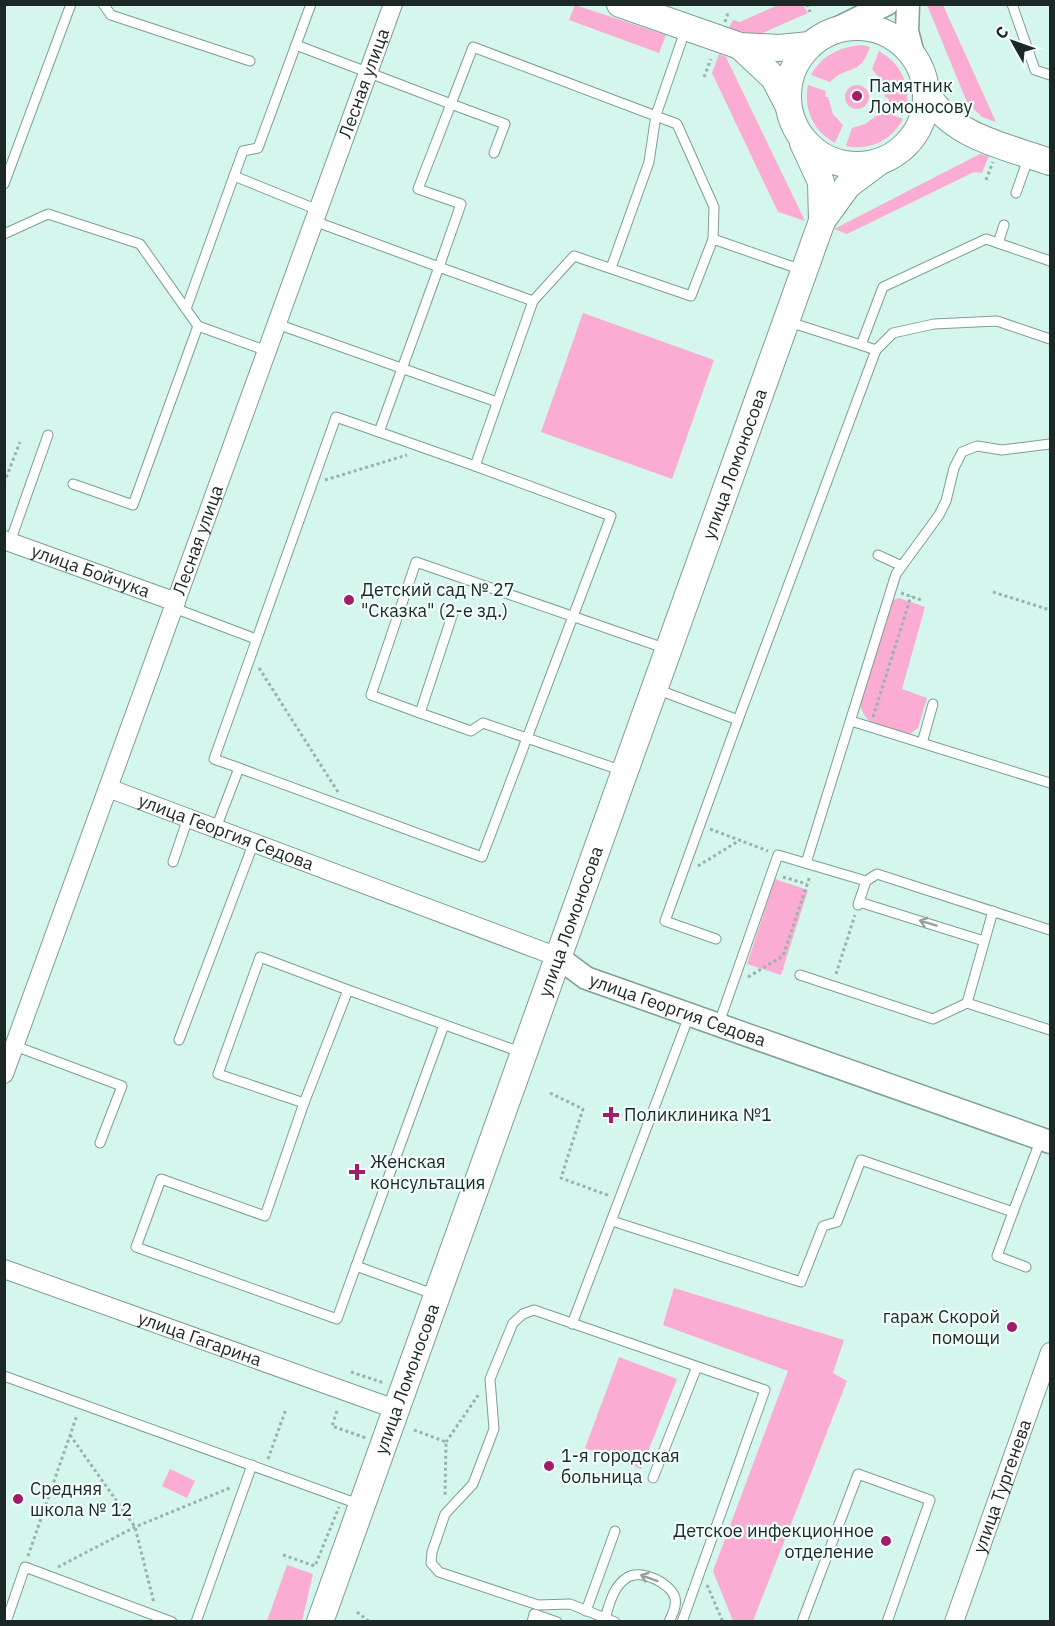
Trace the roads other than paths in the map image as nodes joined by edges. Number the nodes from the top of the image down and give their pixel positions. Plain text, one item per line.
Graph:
1 (71, 4) edge
2 (103, 4) edge
3 (311, 4) edge
4 (393, 4) edge
5 (886, 4) edge
6 (908, 4) edge
7 (1012, 4) edge
8 (636, 7) edge
9 (686, 28) junction
10 (820, 39) junction
11 (296, 45) junction
12 (740, 46) junction
13 (914, 58) junction
14 (249, 61) dead end
15 (368, 73) junction
16 (1050, 75) edge
17 (926, 92) junction
18 (788, 103) junction
19 (451, 104) junction
20 (656, 115) junction
21 (794, 127) junction
22 (964, 132) junction
23 (902, 148) junction
24 (494, 153) dead end
25 (1040, 158) edge
26 (879, 162) junction
27 (234, 176) junction
28 (4, 184) edge
29 (1016, 193) dead end
30 (316, 215) junction
31 (822, 221) junction
32 (1004, 225) dead end
33 (4, 234) edge
34 (713, 239) junction
35 (998, 243) junction
36 (1050, 261) edge
37 (440, 267) junction
38 (611, 268) junction
39 (804, 271) junction
40 (533, 301) junction
41 (186, 309) junction
42 (786, 321) junction
43 (277, 324) junction
44 (198, 326) junction
45 (1050, 339) edge
46 (861, 345) junction
47 (876, 350) junction
48 (267, 351) junction
49 (404, 369) junction
50 (497, 402) junction
51 (379, 432) junction
52 (48, 435) dead end
53 (1050, 444) edge
54 (475, 466) junction
55 (73, 484) dead end
56 (7, 541) edge
57 (878, 555) dead end
58 (902, 566) junction
59 (175, 605) junction
60 (453, 613) dead end
61 (574, 615) junction
62 (256, 639) junction
63 (669, 650) junction
64 (656, 689) junction
65 (933, 704) dead end
66 (420, 713) junction
67 (738, 720) junction
68 (850, 721) junction
69 (527, 738) junction
70 (922, 743) junction
71 (239, 768) junction
72 (625, 772) junction
73 (1050, 783) edge
74 (108, 788) junction
75 (188, 818) junction
76 (216, 828) junction
77 (254, 842) junction
78 (173, 862) dead end
79 (810, 864) junction
80 (866, 881) junction
81 (993, 911) junction
82 (1050, 930) edge
83 (716, 939) dead end
84 (984, 941) junction
85 (558, 957) junction
86 (800, 975) dead end
87 (348, 990) junction
88 (967, 1003) junction
89 (689, 1016) junction
90 (444, 1025) junction
91 (718, 1026) junction
92 (1050, 1030) edge
93 (179, 1040) dead end
94 (15, 1046) junction
95 (523, 1053) junction
96 (4, 1074) edge
97 (304, 1103) junction
98 (1046, 1140) edge
99 (100, 1143) dead end
100 (1013, 1212) junction
101 (612, 1221) junction
102 (356, 1266) junction
103 (1026, 1267) dead end
104 (4, 1269) edge
105 (436, 1295) junction
106 (572, 1324) junction
107 (1050, 1352) edge
108 (696, 1369) junction
109 (4, 1377) edge
110 (395, 1409) junction
111 (252, 1465) junction
112 (653, 1478) dead end
113 (353, 1502) junction
114 (615, 1531) dead end
115 (8, 1606) edge
116 (586, 1611) junction
117 (605, 1618) junction
118 (6, 1622) edge
119 (172, 1622) edge
120 (196, 1622) edge
121 (320, 1622) edge
122 (532, 1622) edge
123 (557, 1622) edge
124 (615, 1622) edge
125 (669, 1622) edge
126 (682, 1622) edge
127 (802, 1622) edge
128 (886, 1622) edge
129 (954, 1622) edge

1 - 28 lane
2 - 14 lane
3 - 11 lane
4 - 15 street, Лесная улица
5 - 10 street
6 - 13 street
7 - 16 lane
8 - 9 main road
9 - 12 main road
9 - 20 lane
10 - 12 main road
10 - 13 main road
10 - 18 main road
11 - 15 lane
11 - 27 lane
12 - 18 main road
13 - 17 main road
15 - 19 lane
15 - 30 street, Лесная улица
17 - 22 main road
17 - 23 main road
18 - 21 main road
19 - 20 lane
19 - 24 lane
19 - 37 lane
20 - 34 lane
20 - 38 lane
21 - 26 main road
21 - 31 main road
22 - 23 main road
22 - 25 main road
23 - 26 main road
25 - 29 lane
26 - 31 main road
27 - 30 lane
27 - 41 lane
30 - 37 lane
30 - 43 street, Лесная улица
31 - 39 main road, улица Ломоносова
32 - 35 lane
33 - 41 lane
34 - 38 lane
34 - 39 lane
35 - 36 lane
35 - 46 lane
37 - 40 lane
37 - 49 lane
38 - 40 lane
39 - 42 main road, улица Ломоносова
40 - 50 lane
41 - 44 lane
42 - 46 lane
42 - 63 main road, улица Ломоносова
43 - 48 street, Лесная улица
43 - 49 lane
44 - 48 lane
44 - 55 lane
45 - 47 lane
46 - 47 lane
47 - 67 lane
48 - 59 street, Лесная улица
49 - 50 lane
49 - 51 lane
50 - 54 lane
51 - 54 lane
51 - 62 lane
52 - 56 lane
53 - 58 lane
54 - 61 lane
56 - 59 street, улица Бойчука
57 - 58 lane
58 - 68 lane
59 - 62 lane
59 - 74 street, Лесная улица
60 - 66 lane
61 - 63 lane
61 - 66 lane
61 - 69 lane
62 - 71 lane
63 - 64 main road, улица Ломоносова
64 - 67 lane
64 - 72 main road, улица Ломоносова
65 - 70 lane
66 - 69 lane
67 - 83 lane
68 - 70 lane
68 - 79 lane
69 - 71 lane
69 - 72 lane
70 - 73 lane
71 - 76 lane
72 - 85 main road, улица Ломоносова
74 - 75 street, улица Георгия Седова
74 - 94 street, Лесная улица
75 - 76 street, улица Георгия Седова
75 - 78 lane
76 - 77 street, улица Георгия Седова
77 - 85 street, улица Георгия Седова
77 - 93 lane
79 - 80 lane
79 - 91 lane
80 - 81 lane
84 -> 80 lane
81 - 82 lane
81 - 84 lane
84 - 88 lane
85 - 89 street, улица Георгия Седова
85 - 95 main road, улица Ломоносова
86 - 88 lane
87 - 90 lane
87 - 97 lane
87 - 97 lane
88 - 92 lane
89 - 91 street, улица Георгия Седова
89 - 101 lane
90 - 95 lane
90 - 102 lane
91 - 98 street, улица Георгия Седова
94 - 96 street, Лесная улица
94 - 99 lane
95 - 105 main road, улица Ломоносова
97 - 102 lane
98 - 100 lane
100 - 101 lane
100 - 103 lane
101 - 106 lane
102 - 105 lane
104 - 110 street, улица Гагарина
105 - 110 main road, улица Ломоносова
106 - 108 lane
106 - 116 lane
107 - 129 street, улица Тургенева
108 - 112 lane
108 - 126 lane
109 - 111 lane
110 - 113 main road, улица Ломоносова
111 - 113 lane
111 - 120 lane
113 - 121 main road, улица Ломоносова
114 - 116 lane
115 - 118 lane
115 - 119 lane
116 - 117 lane
117 - 124 lane
125 -> 117 lane
122 - 123 lane
127 - 128 lane

